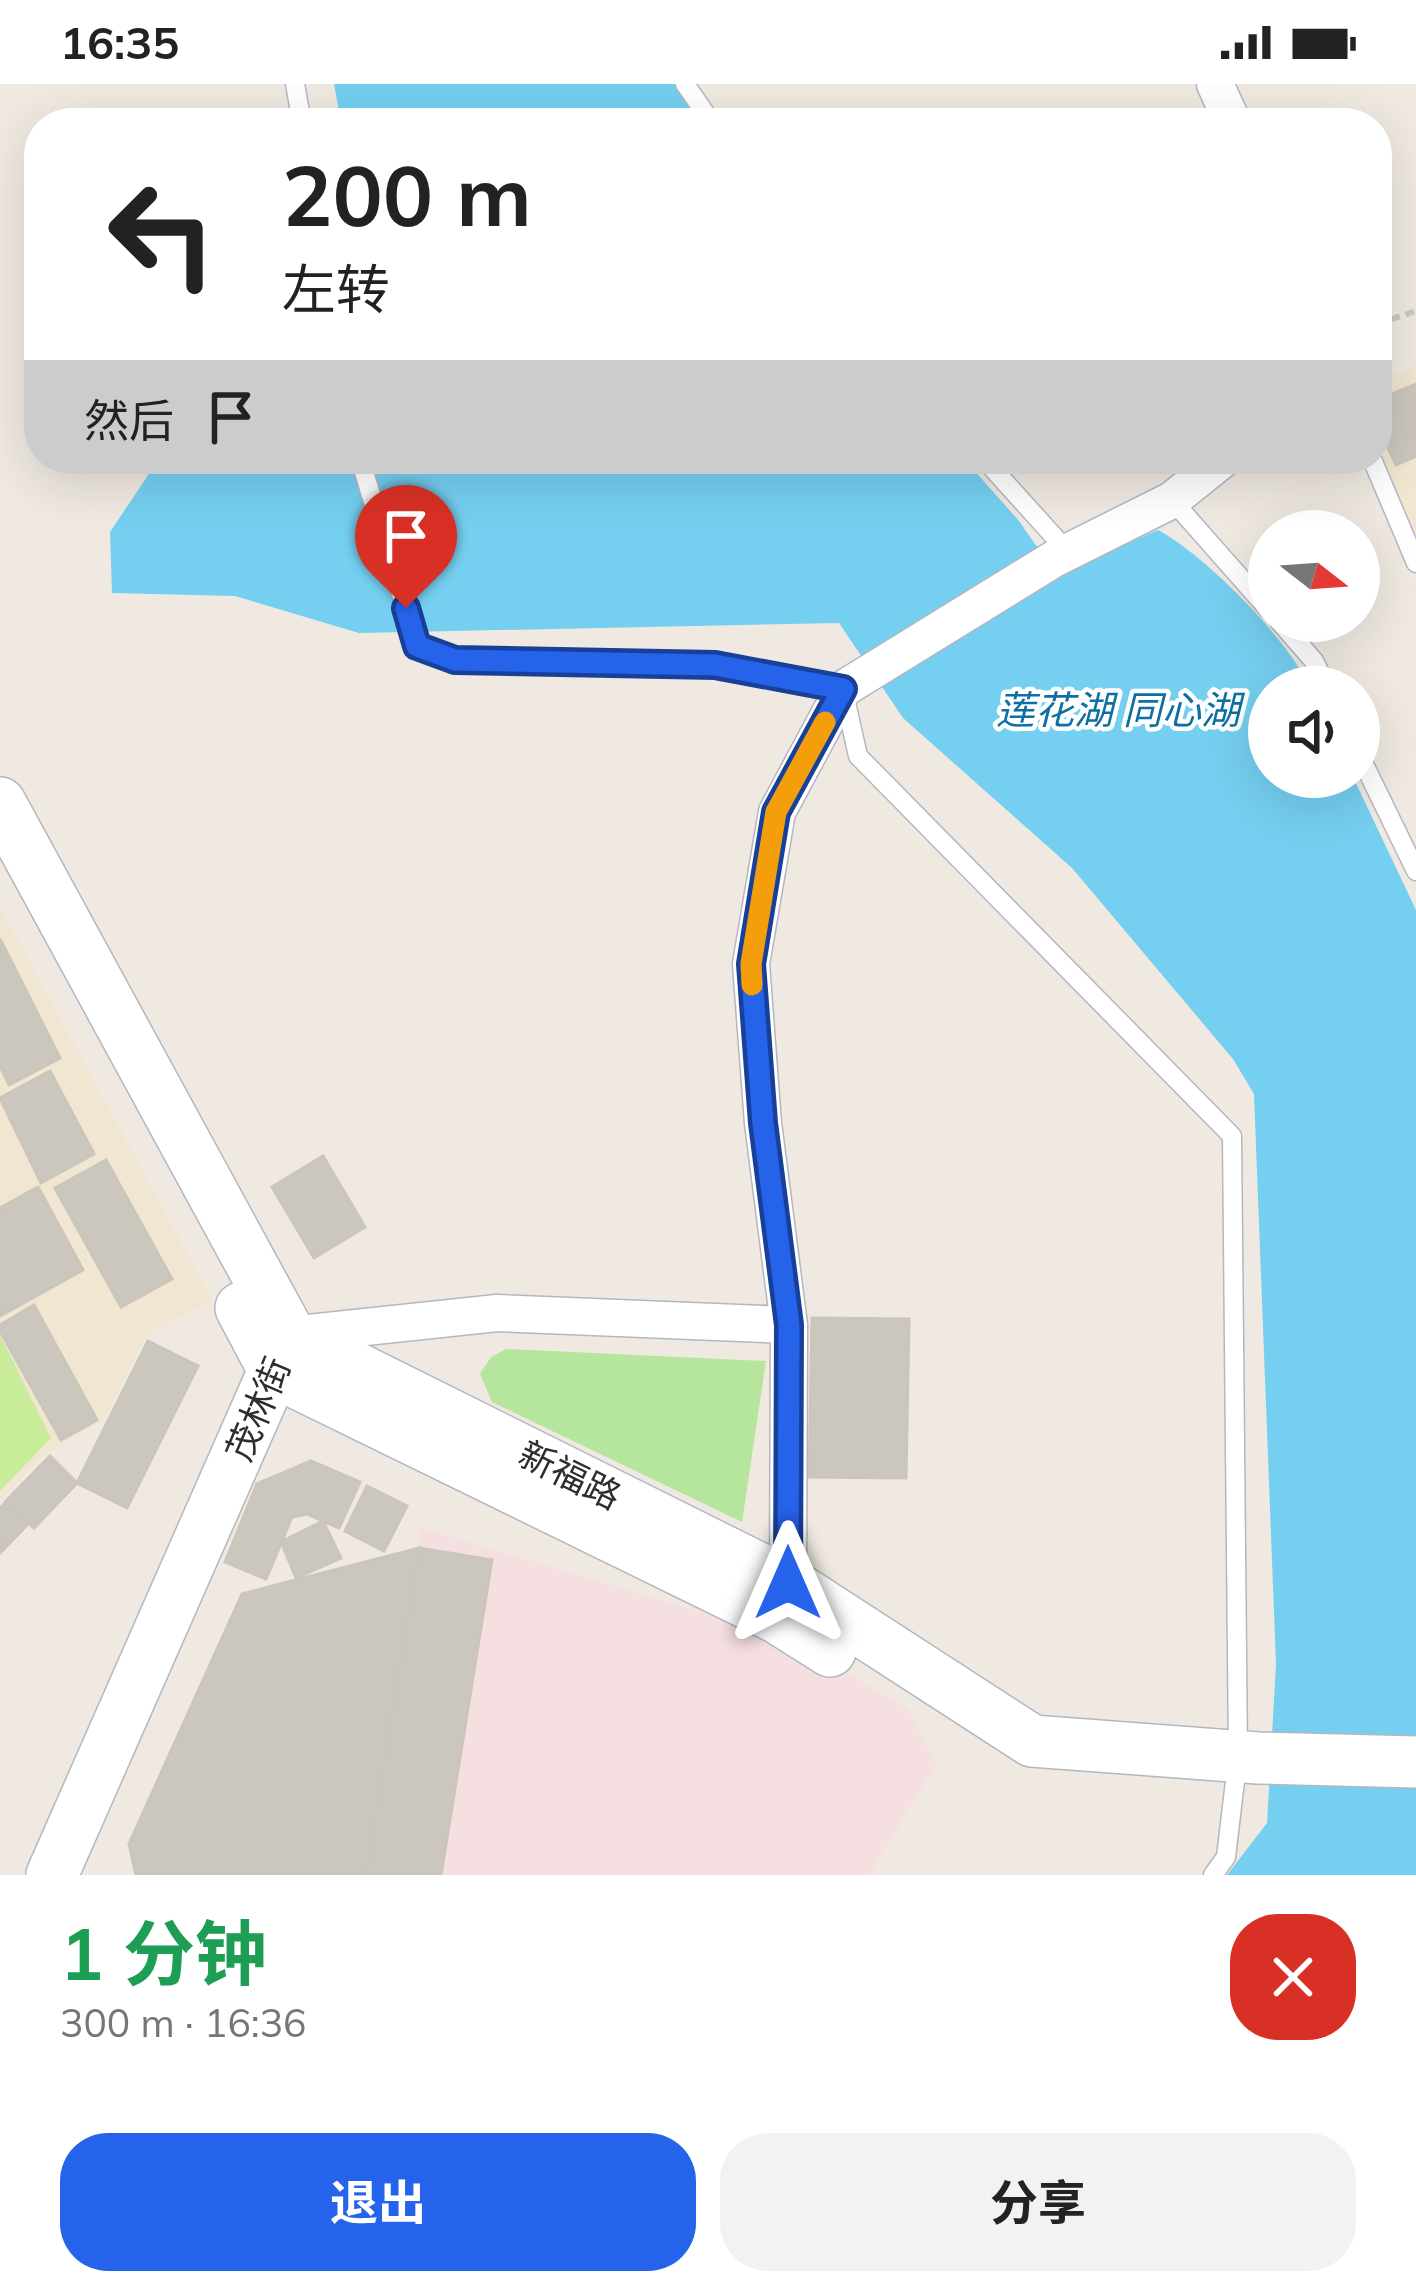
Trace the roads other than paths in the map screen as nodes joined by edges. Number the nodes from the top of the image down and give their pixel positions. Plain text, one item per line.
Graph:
1 (365, 474) edge
2 (996, 474) edge
3 (1204, 474) edge
4 (1378, 474) edge
5 (1172, 500) junction
6 (1061, 556) junction
7 (1416, 563) edge
8 (1248, 586) edge
9 (1297, 642) edge
10 (1316, 666) edge
11 (843, 689) junction
12 (1380, 797) edge
13 (0, 803) edge
14 (0, 856) edge
15 (1416, 871) edge
16 (789, 1325) junction
17 (283, 1354) junction
18 (788, 1583) junction
19 (1416, 1762) edge
20 (1248, 1767) junction
21 (1416, 1785) edge
22 (52, 1875) edge
23 (1213, 1875) edge

1 - 11 lane
2 - 6 lane
3 - 5 street
4 - 7 lane
5 - 6 street
5 - 8 lane
6 - 11 street
9 - 10 lane
11 - 16 street
11 - 20 lane
12 - 15 lane
13 - 17 street
14 - 17 street
16 - 17 street, 茂林街
16 - 18 street
17 - 18 street, 新福路
17 - 20 street, 新福路
17 - 22 street, 茂林街
18 - 20 street, 新福路
19 - 20 street, 新福路
20 - 21 street, 新福路
20 - 23 lane

